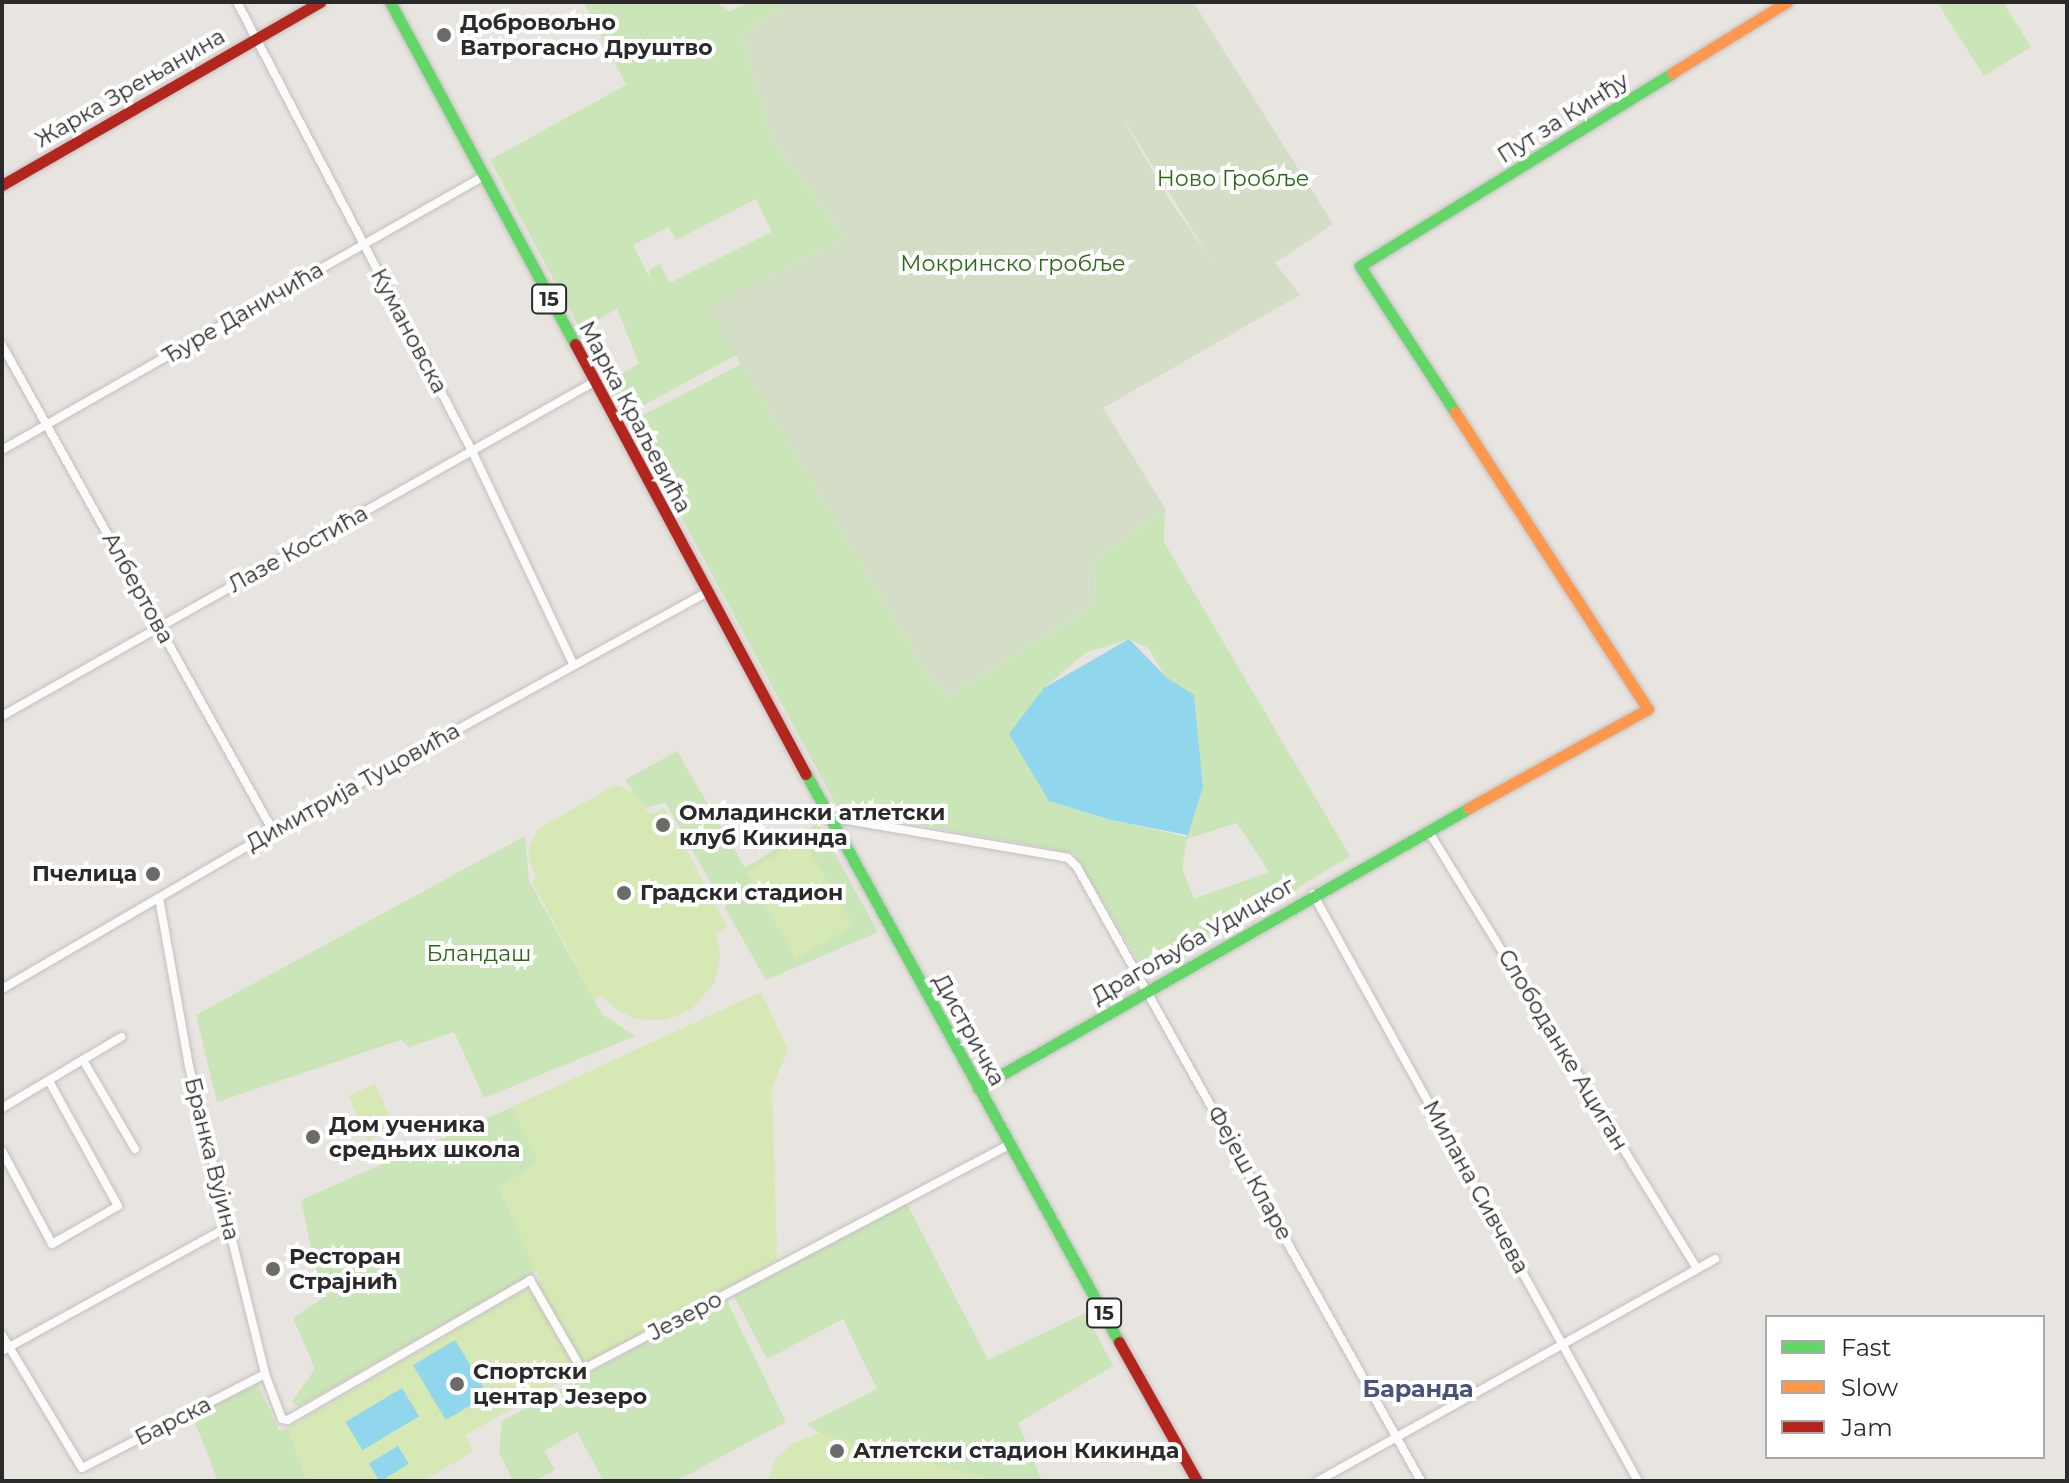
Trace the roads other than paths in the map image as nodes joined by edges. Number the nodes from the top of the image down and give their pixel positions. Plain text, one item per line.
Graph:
1 (237, 2) edge
2 (320, 2) edge
3 (390, 2) edge
4 (1787, 2) edge
5 (256, 38) junction
6 (484, 176) junction
7 (2, 185) edge
8 (364, 244) junction
9 (1360, 266) joint
10 (2, 345) edge
11 (594, 382) junction
12 (46, 425) junction
13 (2, 450) edge
14 (472, 451) junction
15 (708, 594) junction
16 (160, 627) junction
17 (573, 664) junction
18 (2, 716) edge
19 (829, 817) junction
20 (273, 831) junction
21 (1429, 832) junction
22 (1313, 894) junction
23 (159, 898) junction
24 (2, 989) edge
25 (1148, 991) junction
26 (121, 1037) dead end
27 (83, 1060) junction
28 (49, 1081) junction
29 (978, 1088) junction
30 (2, 1108) edge
31 (1009, 1145) junction
32 (135, 1149) dead end
33 (2, 1151) edge
34 (229, 1226) junction
35 (1715, 1259) dead end
36 (1696, 1267) junction
37 (2, 1335) edge
38 (1564, 1345) junction
39 (6, 1349) edge
40 (265, 1374) junction
41 (278, 1416) joint
42 (1397, 1438) junction
43 (1197, 1481) edge
44 (1318, 1481) edge
45 (1421, 1481) edge
46 (1638, 1481) edge

1 - 5 street, Кумановска
2 - 5 street, Жарка Зрењанина
3 - 6 street, Марка Краљевића / 15
4 - 9 street, Пут за Кинђу
5 - 7 street, Жарка Зрењанина
5 - 8 street, Кумановска
6 - 8 street, Ђуре Даничића
6 - 11 street, Марка Краљевића / 15
8 - 12 street, Ђуре Даничића
8 - 14 street, Кумановска
9 - 21 street, Драгољуба Удицког
10 - 12 street, Албертова
11 - 14 street, Лазе Костића
11 - 15 street, Марка Краљевића / 15
12 - 13 street, Ђуре Даничића
12 - 16 street, Албертова
14 - 16 street, Лазе Костића
14 - 17 street, Кумановска
15 - 17 street, Димитрија Туцовића
15 - 19 street, Дистричка / 15
16 - 18 street, Лазе Костића
16 - 20 street, Албертова
17 - 20 street, Димитрија Туцовића
19 - 25 street, Фејеш Кларе
19 - 29 street, Дистричка / 15
20 - 23 street, Димитрија Туцовића
21 - 22 street, Драгољуба Удицког
21 - 36 street, Слободанке Ациган
22 - 25 street, Драгољуба Удицког
22 - 38 street, Милана Сивчева
23 - 24 street, Димитрија Туцовића
23 - 34 street, Бранка Вујина
25 - 29 street, Драгољуба Удицког
25 - 42 street, Фејеш Кларе
26 - 27 street
27 - 28 street
27 - 32 street
28 - 30 street
28 - 33 street
29 - 31 street, Дистричка / 15
31 - 41 street, Језеро
31 - 43 street, Дистричка / 15
34 - 39 street
34 - 40 street, Бранка Вујина
35 - 36 street
36 - 38 street
37 - 39 street
38 - 42 street
38 - 46 street, Милана Сивчева
39 - 40 street, Барска
40 - 41 street, Бранка Вујина
42 - 44 street
42 - 45 street, Фејеш Кларе

